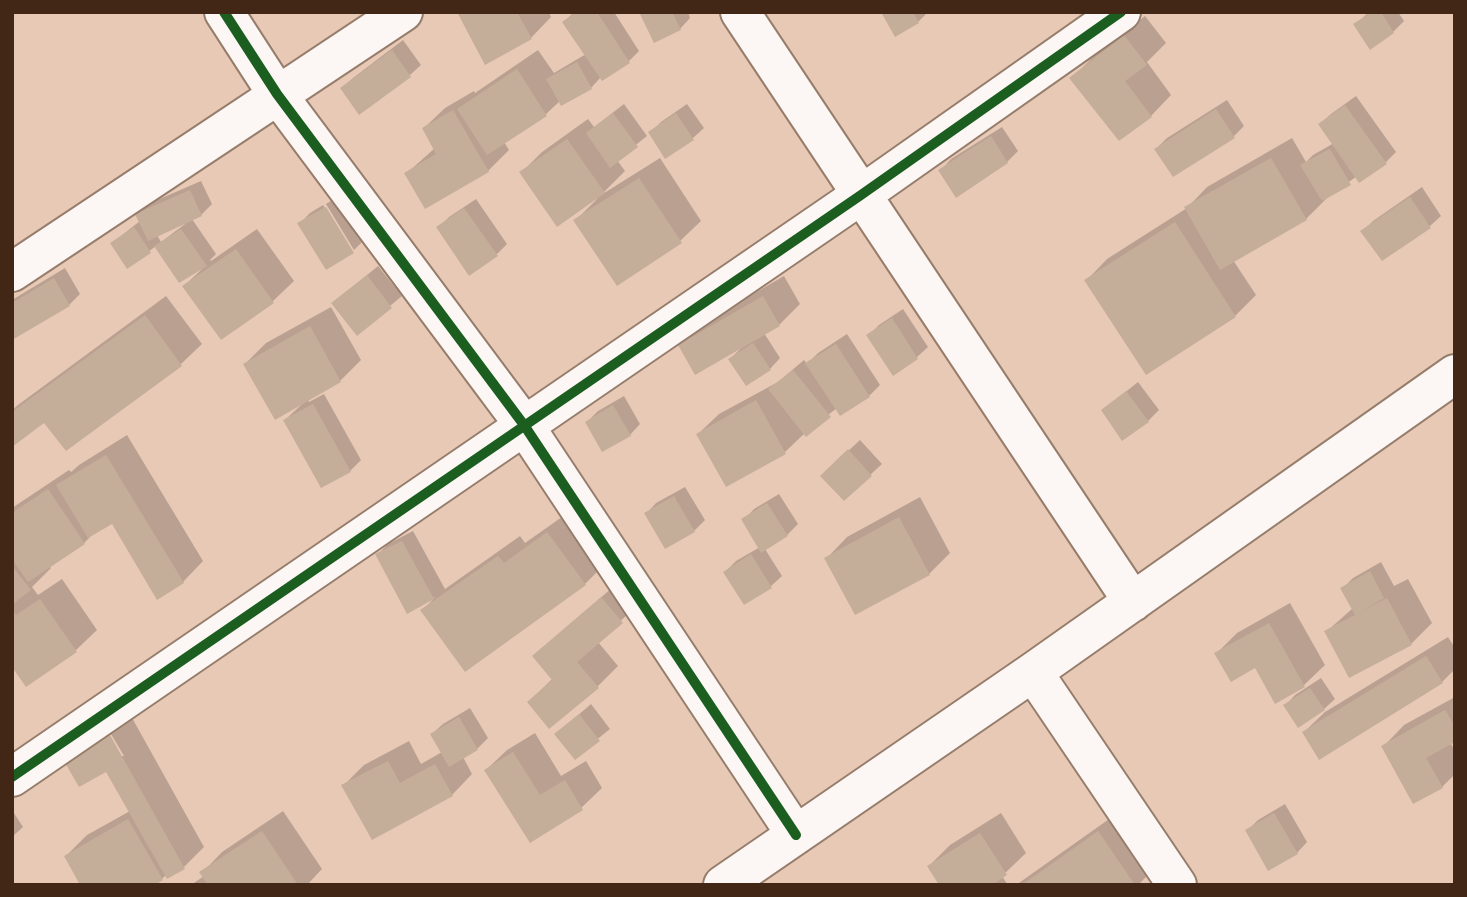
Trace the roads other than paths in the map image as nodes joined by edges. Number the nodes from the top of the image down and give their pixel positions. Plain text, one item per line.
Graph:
1 (224, 12) edge
2 (403, 12) edge
3 (740, 12) edge
4 (1121, 12) edge
5 (277, 94) junction
6 (861, 195) junction
7 (12, 272) edge
8 (1455, 374) edge
9 (524, 425) junction
10 (1133, 602) junction
11 (1033, 672) junction
12 (12, 777) edge
13 (796, 835) junction
14 (723, 885) edge
15 (1177, 885) edge

1 - 5 street
2 - 5 street
3 - 6 street
4 - 6 street
5 - 7 street
5 - 9 street
6 - 9 street
6 - 10 street
8 - 10 street
9 - 12 street
9 - 13 street
10 - 11 street
11 - 13 street
11 - 15 street
13 - 14 street

